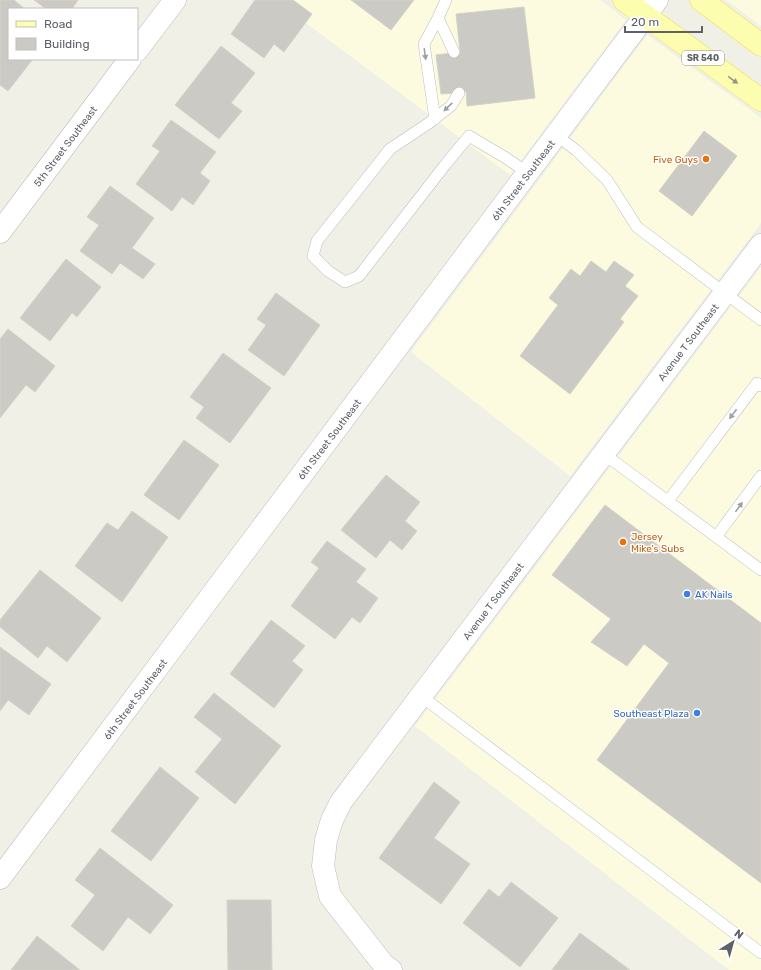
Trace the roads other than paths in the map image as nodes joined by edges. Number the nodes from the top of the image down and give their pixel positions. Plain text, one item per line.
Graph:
1 (175, 0) edge
2 (446, 0) edge
3 (624, 0) edge
4 (701, 0) edge
5 (651, 8) edge
6 (438, 18) junction
7 (761, 45) edge
8 (138, 49) edge
9 (454, 52) dead end
10 (129, 60) edge
11 (459, 93) dead end
12 (761, 100) edge
13 (435, 119) junction
14 (556, 135) junction
15 (528, 173) junction
16 (0, 232) edge
17 (761, 245) edge
18 (725, 293) junction
19 (761, 320) edge
20 (759, 384) edge
21 (604, 454) junction
22 (761, 476) edge
23 (668, 501) junction
24 (716, 537) junction
25 (761, 569) edge
26 (421, 696) junction
27 (0, 878) edge
28 (761, 953) edge
29 (385, 968) edge

1 - 8 street
2 - 6 lane
3 - 5 main road, SR 540
4 - 7 main road
5 -> 12 main road, SR 540
5 - 14 street, 6th Street Southeast
6 - 9 lane
6 -> 13 lane
10 - 16 street, 5th Street Southeast
11 -> 13 lane
13 - 15 lane
14 - 15 street, 6th Street Southeast
14 - 18 lane
15 - 27 street, 6th Street Southeast
17 - 18 street, Avenue T Southeast
18 - 19 lane
18 - 21 street, Avenue T Southeast
20 -> 23 lane
21 - 23 lane
21 - 26 street, Avenue T Southeast
24 -> 22 lane
23 - 24 lane
24 - 25 lane
26 - 28 lane
26 - 29 street, Avenue T Southeast

